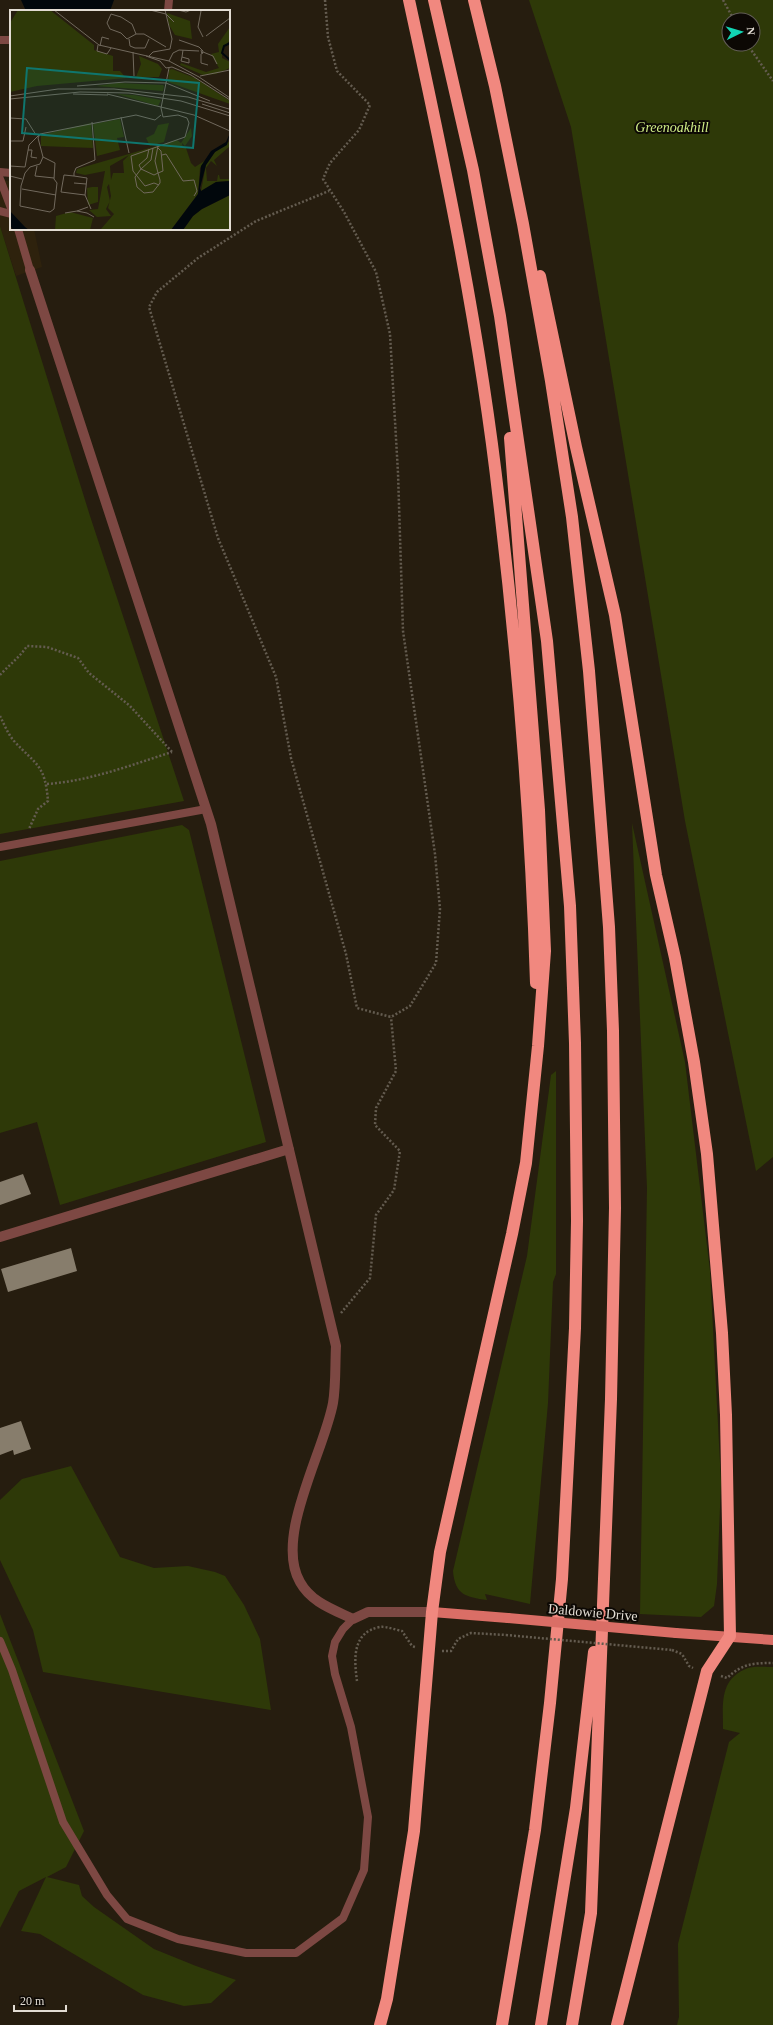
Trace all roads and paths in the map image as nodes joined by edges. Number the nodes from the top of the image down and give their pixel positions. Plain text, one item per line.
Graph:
1 (169, 0) edge
2 (325, 0) edge
3 (408, 0) edge
4 (434, 0) edge
5 (474, 0) edge
6 (723, 0) edge
7 (168, 10) edge
8 (730, 12) edge
9 (753, 52) edge
10 (773, 81) edge
11 (495, 86) junction
12 (0, 172) edge
13 (10, 173) edge
14 (0, 179) edge
15 (328, 191) junction
16 (10, 205) edge
17 (0, 211) edge
18 (10, 214) edge
19 (18, 230) edge
20 (30, 270) joint
21 (500, 316) junction
22 (0, 675) edge
23 (0, 716) edge
24 (47, 784) junction
25 (206, 809) junction
26 (23, 843) junction
27 (0, 847) edge
28 (391, 1017) junction
29 (538, 1046) junction
30 (289, 1149) junction
31 (0, 1236) edge
32 (332, 1325) junction
33 (611, 1399) junction
34 (432, 1612) junction
35 (353, 1619) junction
36 (506, 1635) dead end
37 (730, 1636) junction
38 (773, 1640) edge
39 (0, 1641) edge
40 (672, 1650) dead end
41 (380, 2025) edge
42 (502, 2025) edge
43 (541, 2025) edge
44 (572, 2025) edge
45 (617, 2025) edge

1 - 7 lane
2 - 15 path
3 - 29 highway
4 - 21 highway
5 - 11 highway
6 - 8 path
9 - 10 path
11 - 33 highway
11 - 37 highway
12 - 13 lane
14 - 16 lane
15 - 28 path
15 - 28 path
17 - 18 lane
19 - 20 lane
20 - 25 street
21 - 29 highway
21 - 42 highway
22 - 24 path
23 - 24 path
24 - 26 path
25 - 26 lane
25 - 30 street
26 - 27 lane
28 - 32 path
29 - 34 highway
30 - 31 street
30 - 32 street
32 - 35 street
33 - 43 highway
33 - 44 highway
34 - 35 street
34 - 37 main road, Daldowie Drive, bridge
34 - 41 highway
35 - 39 lane
36 - 40 path, bridge
37 - 38 main road, Daldowie Drive
37 - 45 highway

